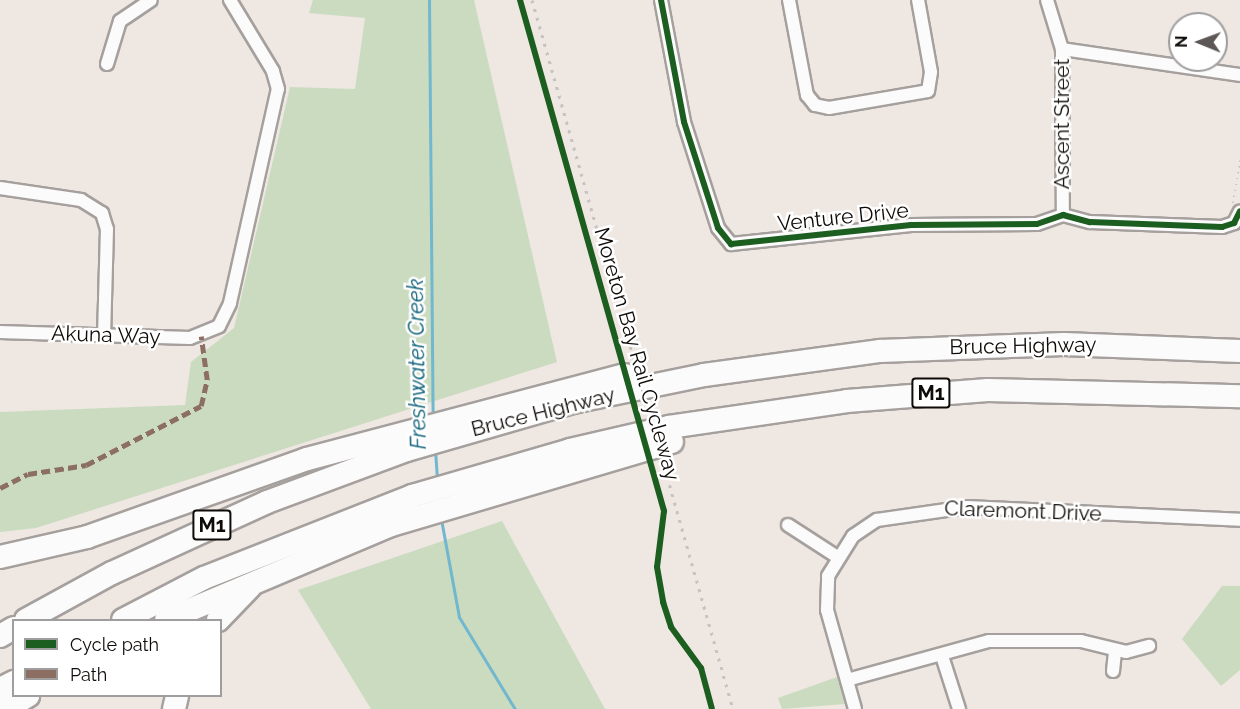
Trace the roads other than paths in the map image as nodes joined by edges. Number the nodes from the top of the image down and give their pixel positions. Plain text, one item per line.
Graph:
1 (151, 0) edge
2 (230, 0) edge
3 (661, 0) edge
4 (789, 0) edge
5 (918, 0) edge
6 (1047, 0) edge
7 (1062, 49) junction
8 (107, 64) dead end
9 (1240, 75) edge
10 (0, 188) edge
11 (1236, 211) edge
12 (1063, 215) junction
13 (0, 332) edge
14 (104, 335) junction
15 (1240, 351) edge
16 (1240, 396) edge
17 (405, 441) junction
18 (413, 507) junction
19 (1240, 520) edge
20 (788, 525) dead end
21 (836, 556) junction
22 (0, 557) edge
23 (255, 579) junction
24 (31, 619) edge
25 (127, 619) edge
26 (170, 619) edge
27 (220, 619) edge
28 (1149, 646) dead end
29 (1115, 652) junction
30 (942, 656) junction
31 (1113, 671) dead end
32 (847, 680) junction
33 (26, 697) edge
34 (6, 709) edge
35 (855, 709) edge
36 (959, 709) edge

1 - 8 street
2 - 14 street, Akuna Way
3 - 12 street, Venture Drive
4 - 5 street
6 - 7 street, Ascent Street
7 - 9 street
7 - 12 street, Ascent Street
10 - 14 street
11 - 12 street
13 - 14 street, Akuna Way
15 - 17 highway, Bruce Highway / M1
16 - 18 highway, Bruce Highway / M1
17 - 22 highway
17 - 24 highway, M1
18 - 23 highway
18 - 25 highway, M1
19 - 21 street, Claremont Drive
20 - 21 street
21 - 32 street
23 - 26 highway
23 - 27 highway
28 - 29 street
29 - 30 street
29 - 31 street
30 - 32 street
30 - 36 street
32 - 35 street
33 - 34 highway

